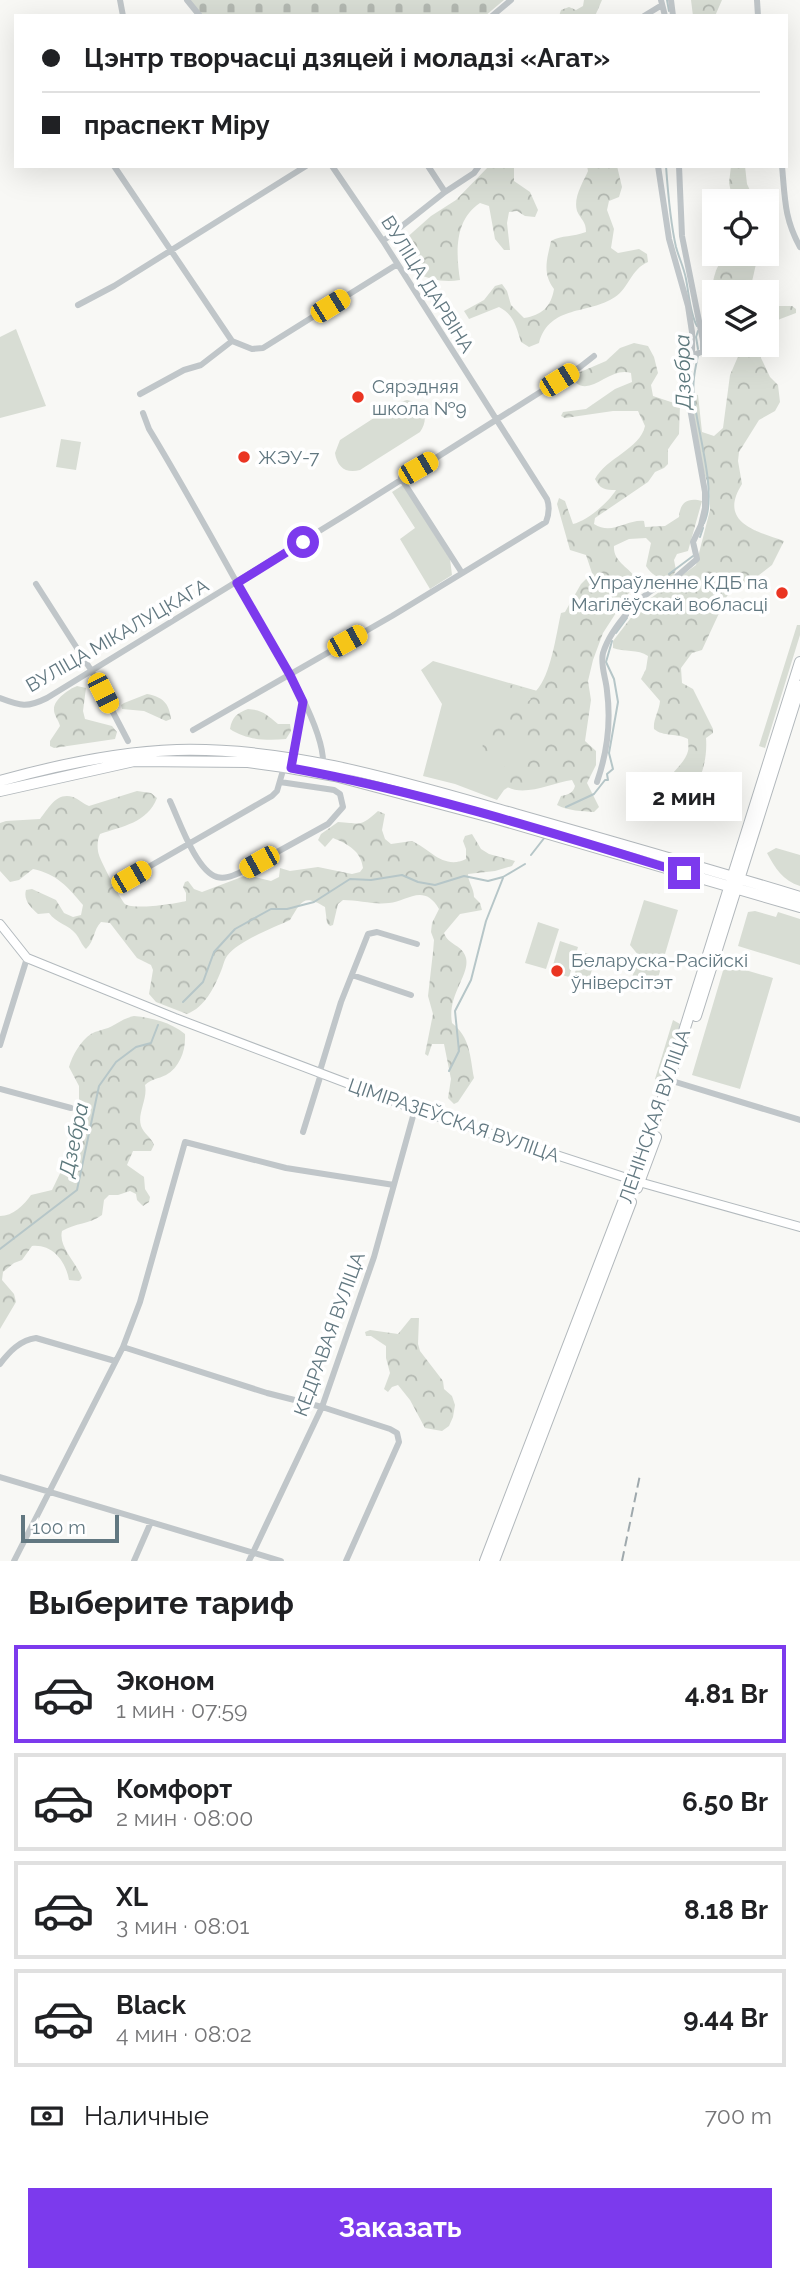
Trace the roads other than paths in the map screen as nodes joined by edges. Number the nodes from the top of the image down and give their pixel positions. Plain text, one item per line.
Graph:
1 (187, 0) edge
2 (511, 0) edge
3 (662, 3) edge
4 (198, 14) edge
5 (494, 14) edge
6 (648, 14) edge
7 (115, 168) edge
8 (303, 168) edge
9 (333, 168) edge
10 (429, 168) edge
11 (478, 168) edge
12 (658, 168) edge
13 (678, 168) edge
14 (782, 168) edge
15 (445, 192) junction
16 (383, 242) junction
17 (800, 247) edge
18 (171, 250) junction
19 (396, 265) junction
20 (78, 305) dead end
21 (232, 341) junction
22 (594, 356) dead end
23 (692, 356) junction
24 (140, 394) dead end
25 (143, 413) dead end
26 (495, 419) junction
27 (401, 478) junction
28 (462, 573) junction
29 (237, 583) junction
30 (36, 584) dead end
31 (800, 662) edge
32 (91, 670) junction
33 (290, 675) junction
34 (800, 686) edge
35 (0, 698) edge
36 (303, 702) junction
37 (310, 715) junction
38 (302, 717) junction
39 (193, 730) dead end
40 (128, 741) dead end
41 (289, 765) junction
42 (322, 769) junction
43 (0, 781) edge
44 (280, 782) junction
45 (597, 782) dead end
46 (0, 791) edge
47 (170, 801) dead end
48 (189, 844) junction
49 (131, 877) dead end
50 (734, 883) junction
51 (800, 897) edge
52 (800, 907) edge
53 (0, 924) edge
54 (417, 944) dead end
55 (27, 958) junction
56 (352, 975) junction
57 (411, 995) dead end
58 (0, 1045) edge
59 (320, 1074) junction
60 (672, 1081) junction
61 (0, 1090) edge
62 (71, 1108) dead end
63 (415, 1109) junction
64 (800, 1120) edge
65 (303, 1132) dead end
66 (636, 1181) junction
67 (394, 1185) junction
68 (800, 1227) edge
69 (123, 1347) junction
70 (115, 1361) junction
71 (0, 1364) edge
72 (322, 1407) junction
73 (0, 1477) edge
74 (49, 1493) junction
75 (151, 1522) junction
76 (253, 1552) junction
77 (14, 1561) edge
78 (134, 1561) edge
79 (249, 1561) edge
80 (281, 1561) edge
81 (346, 1561) edge
82 (485, 1561) edge
83 (494, 1561) edge

1 - 4 street
2 - 5 street
3 - 6 street
7 - 18 street
8 - 18 street
9 - 16 street, ВУЛІЦА ДАРВІНА
10 - 15 street
11 - 15 street
12 - 23 street
13 - 23 street
14 - 17 street
15 - 16 street
16 - 19 street, ВУЛІЦА ДАРВІНА
18 - 20 street
18 - 21 street
19 - 21 street
19 - 26 street, ВУЛІЦА ДАРВІНА
21 - 24 street
22 - 26 street
23 - 45 street
25 - 29 street
26 - 27 street, ВУЛІЦА МІКАЛУЦКАГА
26 - 28 street, ВУЛІЦА ДАРВІНА
27 - 28 street
27 - 29 street, ВУЛІЦА МІКАЛУЦКАГА
28 - 33 street
29 - 32 street, ВУЛІЦА МІКАЛУЦКАГА
29 - 33 street
30 - 32 street
31 - 50 main road, ЛЕНІНСКАЯ ВУЛІЦА
32 - 35 street, ВУЛІЦА МІКАЛУЦКАГА
32 - 40 street
33 - 36 street
33 - 39 street
34 - 50 main road, ЛЕНІНСКАЯ ВУЛІЦА
36 - 37 street
36 - 38 street
37 - 38 street
37 - 42 street
38 - 41 street
41 - 42 main road
41 - 43 main road
41 - 44 street
41 - 46 main road
42 - 50 main road
44 - 48 street
44 - 48 street
47 - 48 street
48 - 49 street
50 - 51 main road
50 - 52 main road
50 - 60 main road, ЛЕНІНСКАЯ ВУЛІЦА
53 - 55 main road
54 - 56 street
55 - 58 street
55 - 59 main road, ЦІМІРАЗЕЎСКАЯ ВУЛІЦА
56 - 57 street
56 - 59 street
59 - 63 main road, ЦІМІРАЗЕЎСКАЯ ВУЛІЦА
59 - 65 street
60 - 64 street
60 - 66 main road, ЛЕНІНСКАЯ ВУЛІЦА
61 - 62 street
63 - 66 main road, ЦІМІРАЗЕЎСКАЯ ВУЛІЦА
63 - 67 street, КЕДРАВАЯ ВУЛІЦА
66 - 68 main road, ЦІМІРАЗЕЎСКАЯ ВУЛІЦА
66 - 82 main road, ЛЕНІНСКАЯ ВУЛІЦА
66 - 83 main road, ЛЕНІНСКАЯ ВУЛІЦА
67 - 69 street
67 - 72 street, КЕДРАВАЯ ВУЛІЦА
69 - 70 street
69 - 72 street
70 - 71 street
70 - 74 street
72 - 76 street, КЕДРАВАЯ ВУЛІЦА
72 - 81 street
73 - 74 street
74 - 75 street
74 - 77 street
75 - 76 street
75 - 78 street
76 - 79 street, КЕДРАВАЯ ВУЛІЦА
76 - 80 street

